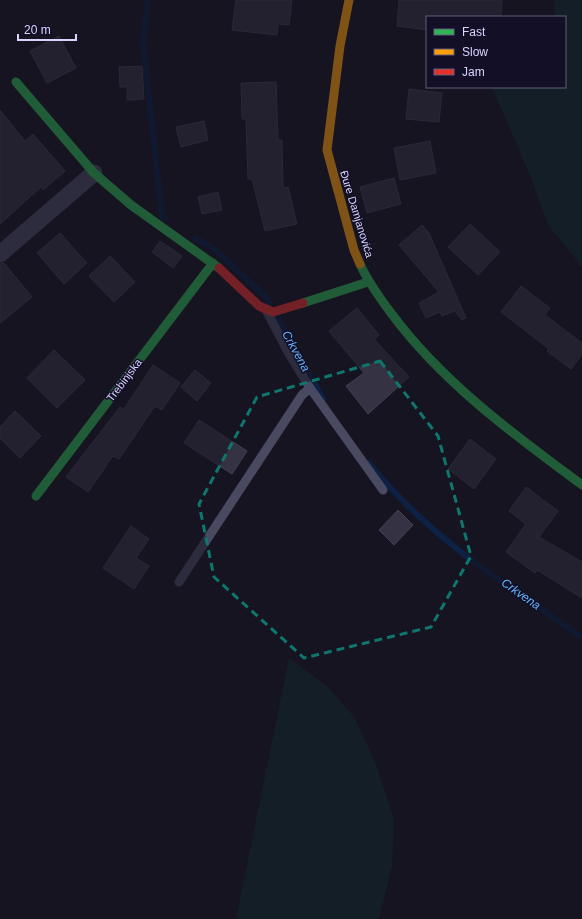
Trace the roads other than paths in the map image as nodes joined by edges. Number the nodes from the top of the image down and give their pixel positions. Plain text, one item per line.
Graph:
1 (348, 0) edge
2 (16, 82) dead end
3 (94, 173) junction
4 (0, 254) edge
5 (213, 263) junction
6 (368, 282) junction
7 (270, 311) junction
8 (310, 388) junction
9 (582, 484) edge
10 (383, 490) dead end
11 (36, 496) dead end
12 (179, 582) dead end

1 - 6 street, Đure Damjanovića
2 - 3 street
3 - 4 street
3 - 5 street
5 - 7 street
5 - 11 street, Trebinjska
6 - 7 street
6 - 9 street, Đure Damjanovića
7 - 8 lane
8 - 10 lane
8 - 12 lane

